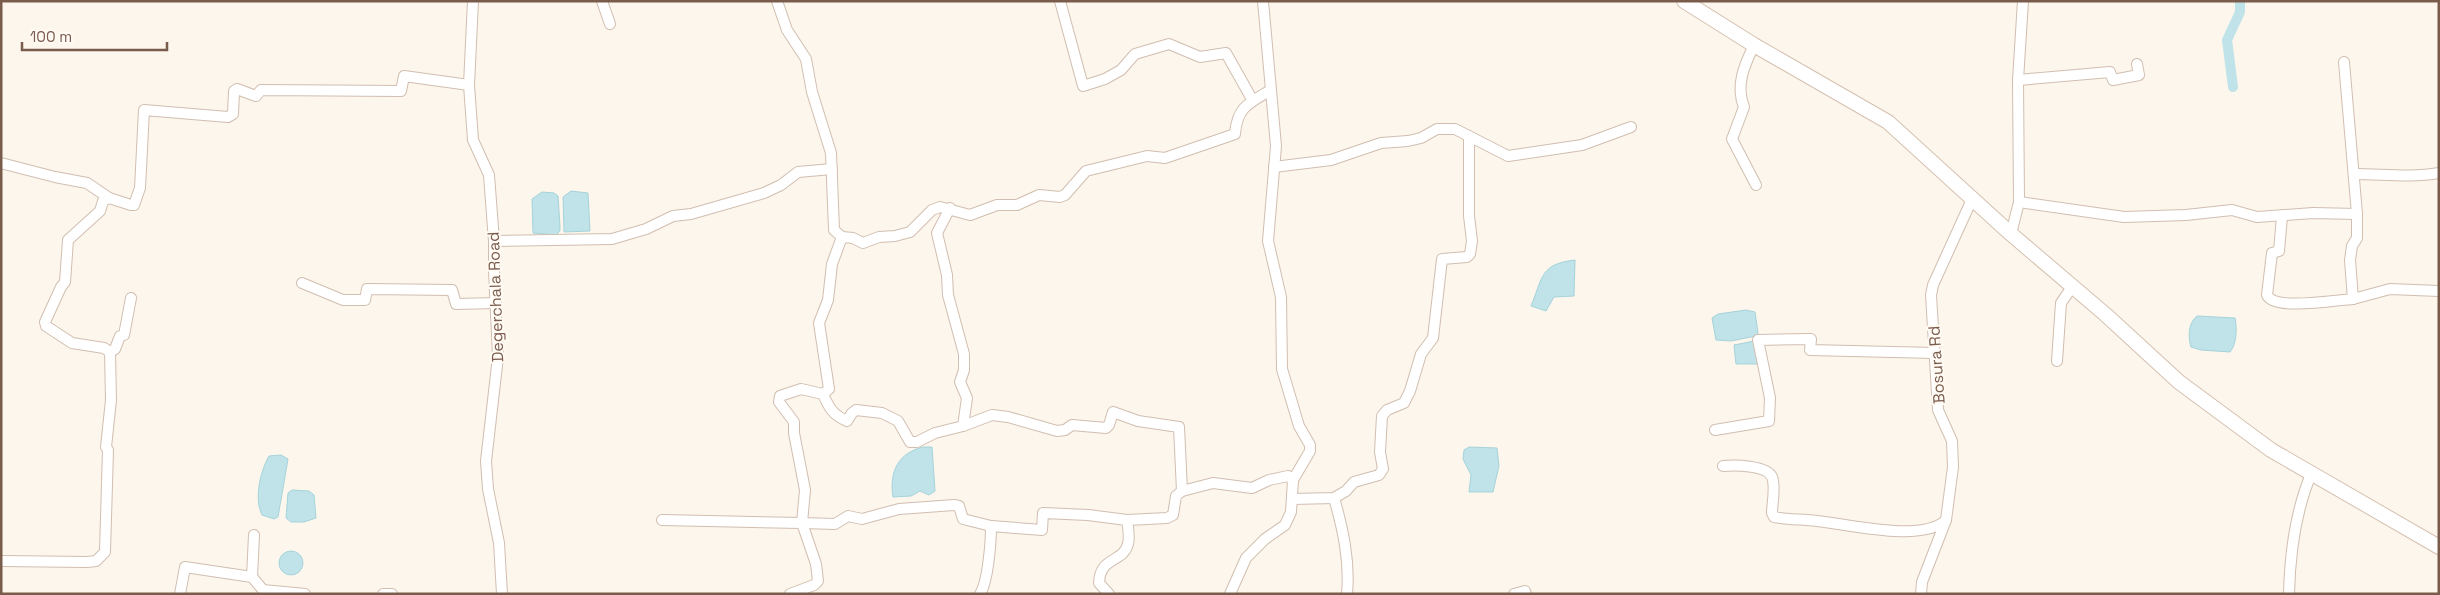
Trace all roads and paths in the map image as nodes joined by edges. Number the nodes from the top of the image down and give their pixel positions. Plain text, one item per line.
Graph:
1 (474, 1) edge
2 (602, 1) edge
3 (777, 1) edge
4 (1060, 1) edge
5 (1263, 1) edge
6 (1684, 1) edge
7 (2023, 1) edge
8 (610, 24) dead end
9 (1754, 45) junction
10 (2344, 62) dead end
11 (2137, 64) dead end
12 (2018, 80) junction
13 (469, 85) junction
14 (1271, 90) junction
15 (1253, 101) junction
16 (1631, 127) dead end
17 (1469, 136) junction
18 (1, 162) edge
19 (1274, 168) junction
20 (832, 169) junction
21 (2439, 172) edge
22 (2354, 174) junction
23 (1756, 186) dead end
24 (1972, 197) junction
25 (109, 198) junction
26 (2019, 202) junction
27 (950, 208) junction
28 (2357, 214) junction
29 (2282, 216) junction
30 (2011, 234) junction
31 (842, 237) junction
32 (494, 241) junction
33 (302, 283) dead end
34 (2072, 287) junction
35 (2439, 291) edge
36 (130, 298) dead end
37 (2352, 299) junction
38 (496, 303) junction
39 (110, 352) junction
40 (1935, 352) junction
41 (2057, 361) dead end
42 (823, 394) junction
43 (963, 426) junction
44 (1716, 430) dead end
45 (1723, 466) dead end
46 (2312, 472) junction
47 (1293, 480) junction
48 (1182, 491) junction
49 (1334, 498) junction
50 (1292, 499) junction
51 (662, 520) dead end
52 (1127, 520) junction
53 (1946, 520) junction
54 (802, 523) junction
55 (991, 526) junction
56 (254, 535) dead end
57 (2439, 547) edge
58 (1, 561) edge
59 (252, 577) junction
60 (795, 593) edge
61 (180, 594) edge
62 (305, 594) edge
63 (383, 594) edge
64 (392, 594) edge
65 (502, 594) edge
66 (980, 594) edge
67 (1109, 594) edge
68 (1230, 594) edge
69 (1347, 594) edge
70 (1514, 594) edge
71 (1526, 594) edge
72 (1921, 594) edge
73 (2289, 594) edge

1 - 13 street, Degerchala Road
2 - 8 street
3 - 20 street
4 - 15 street
5 - 14 street
6 - 9 main road
7 - 12 street
9 - 23 street
9 - 24 main road
10 - 22 street
11 - 12 street
12 - 26 street
13 - 25 street
13 - 32 street, Degerchala Road
14 - 15 street
14 - 19 street
15 - 27 street
16 - 17 street
17 - 19 street
17 - 49 street
18 - 25 street
19 - 47 street
20 - 31 street
20 - 32 street
21 - 22 street
22 - 28 street
24 - 30 main road
24 - 40 street, Bosura Rd
25 - 39 street
26 - 29 street
26 - 30 street
27 - 31 street
27 - 43 street
28 - 29 street
28 - 37 street
29 - 37 street
30 - 34 main road
31 - 42 street
32 - 38 street, Degerchala Road
33 - 38 street
34 - 41 street
34 - 46 main road
35 - 37 street
36 - 39 street
38 - 65 street, Degerchala Road
39 - 58 street
40 - 44 street
40 - 53 street, Bosura Rd
42 - 43 street
42 - 54 street
43 - 48 street
45 - 53 street
46 - 57 main road
46 - 73 street
47 - 48 street
47 - 50 street
48 - 52 street
49 - 50 street
49 - 69 street
50 - 68 street
51 - 54 street
52 - 55 street
52 - 67 street
53 - 72 street, Bosura Rd
54 - 55 street
54 - 60 street
55 - 66 street
56 - 59 street
59 - 61 street
59 - 62 street
63 - 64 street
70 - 71 street

